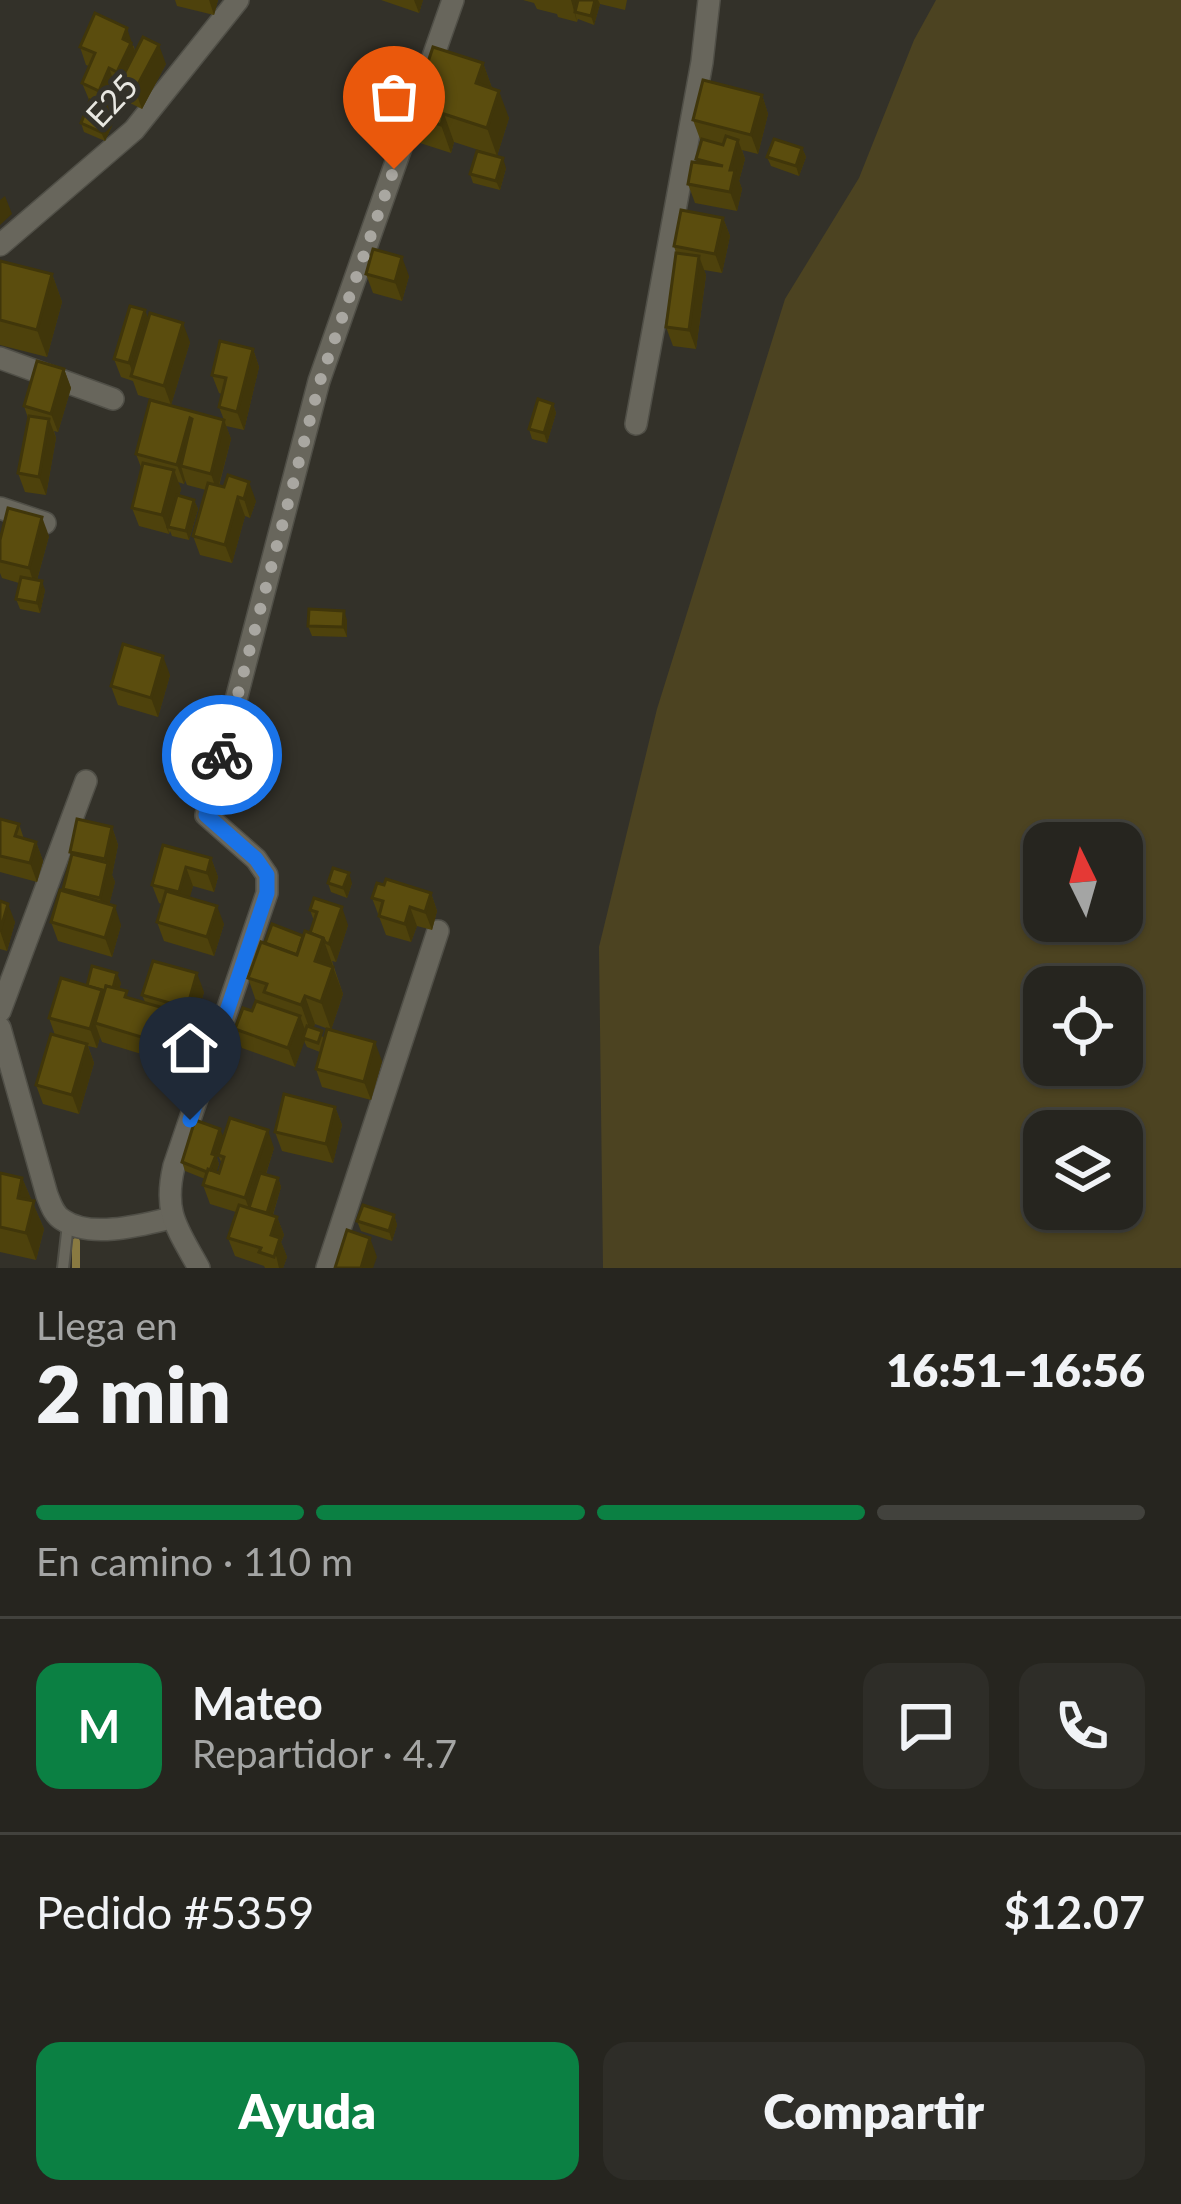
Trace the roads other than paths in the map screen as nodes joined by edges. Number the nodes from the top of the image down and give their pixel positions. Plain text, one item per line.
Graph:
1 (238, 0) edge
2 (453, 0) edge
3 (709, 0) edge
4 (8, 238) edge
5 (0, 358) edge
6 (113, 399) dead end
7 (636, 424) dead end
8 (0, 508) edge
9 (46, 523) edge
10 (86, 781) dead end
11 (438, 932) dead end
12 (0, 1012) edge
13 (0, 1028) edge
14 (171, 1218) junction
15 (68, 1224) junction
16 (63, 1268) edge
17 (199, 1268) edge
18 (327, 1268) edge

1 - 4 street, E25
2 - 14 street
3 - 7 street
5 - 6 street
8 - 9 street
10 - 12 street
11 - 18 street
13 - 15 street
14 - 15 street
14 - 17 street
15 - 16 lane

